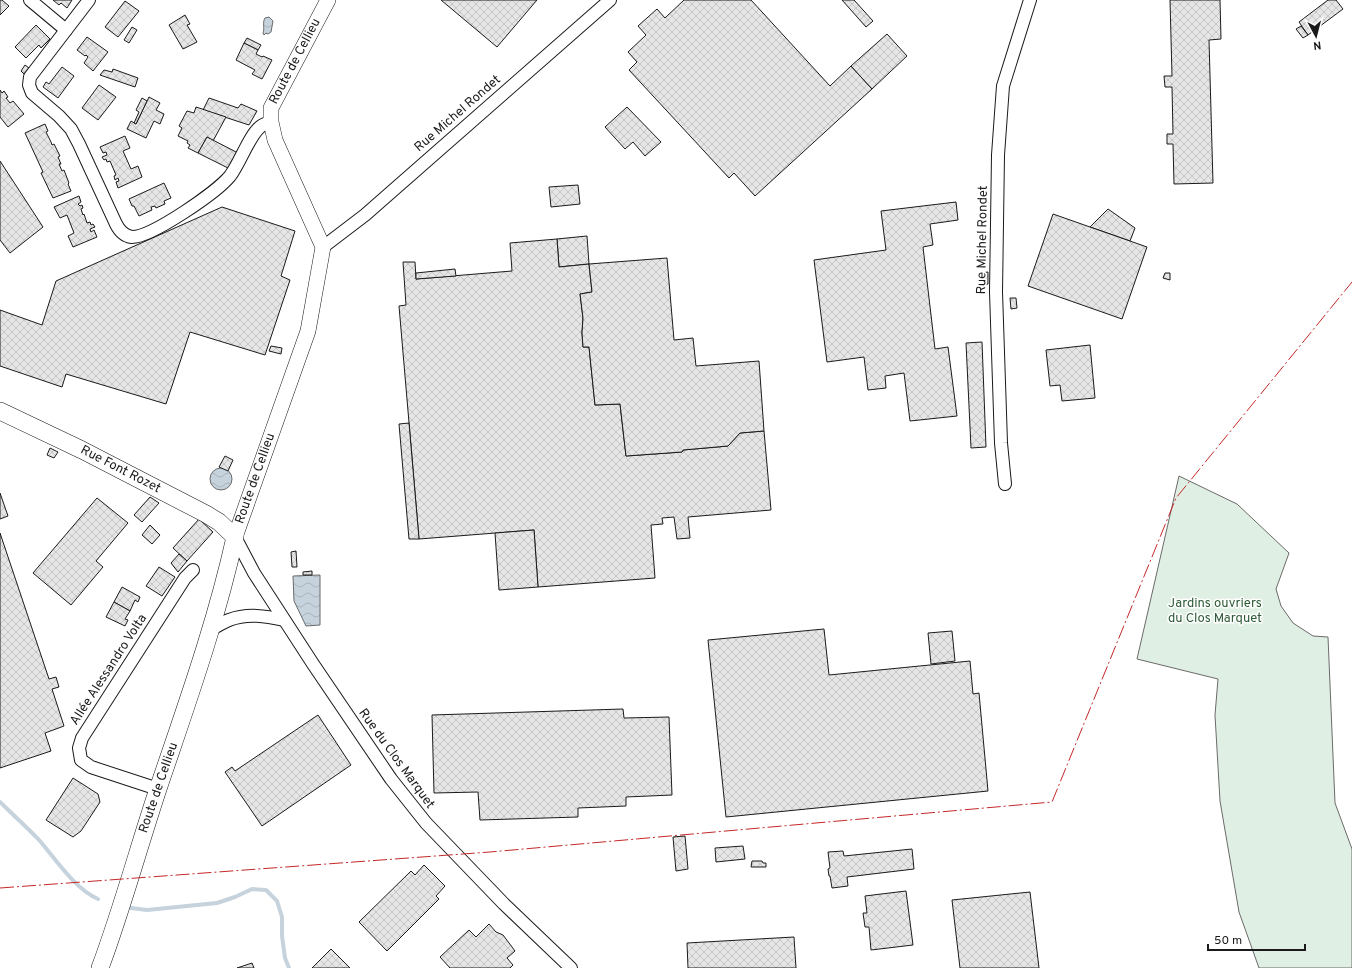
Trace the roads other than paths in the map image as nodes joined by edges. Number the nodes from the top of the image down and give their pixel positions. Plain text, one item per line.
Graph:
1 (30, 0) edge
2 (89, 0) edge
3 (328, 0) edge
4 (610, 0) edge
5 (1030, 0) edge
6 (66, 30) junction
7 (271, 122) junction
8 (323, 247) junction
9 (0, 411) edge
10 (1006, 484) dead end
11 (236, 537) junction
12 (193, 570) dead end
13 (284, 620) junction
14 (210, 630) junction
15 (158, 789) junction
16 (100, 968) edge
17 (570, 968) edge

1 - 6 street
2 - 6 street
3 - 7 street, Route de Cellieu
4 - 8 street, Rue Michel Rondet
5 - 10 street, Rue Michel Rondet
6 - 7 street
7 - 8 street, Route de Cellieu
8 - 11 street, Route de Cellieu
9 - 11 main road, Rue Font Rozet
11 - 13 street, Rue du Clos Marquet
11 - 14 main road, Route de Cellieu
12 - 15 street, Allée Alessandro Volta
13 - 14 street
13 - 17 street, Rue du Clos Marquet
14 - 15 main road, Route de Cellieu
15 - 16 main road, Route de Cellieu

